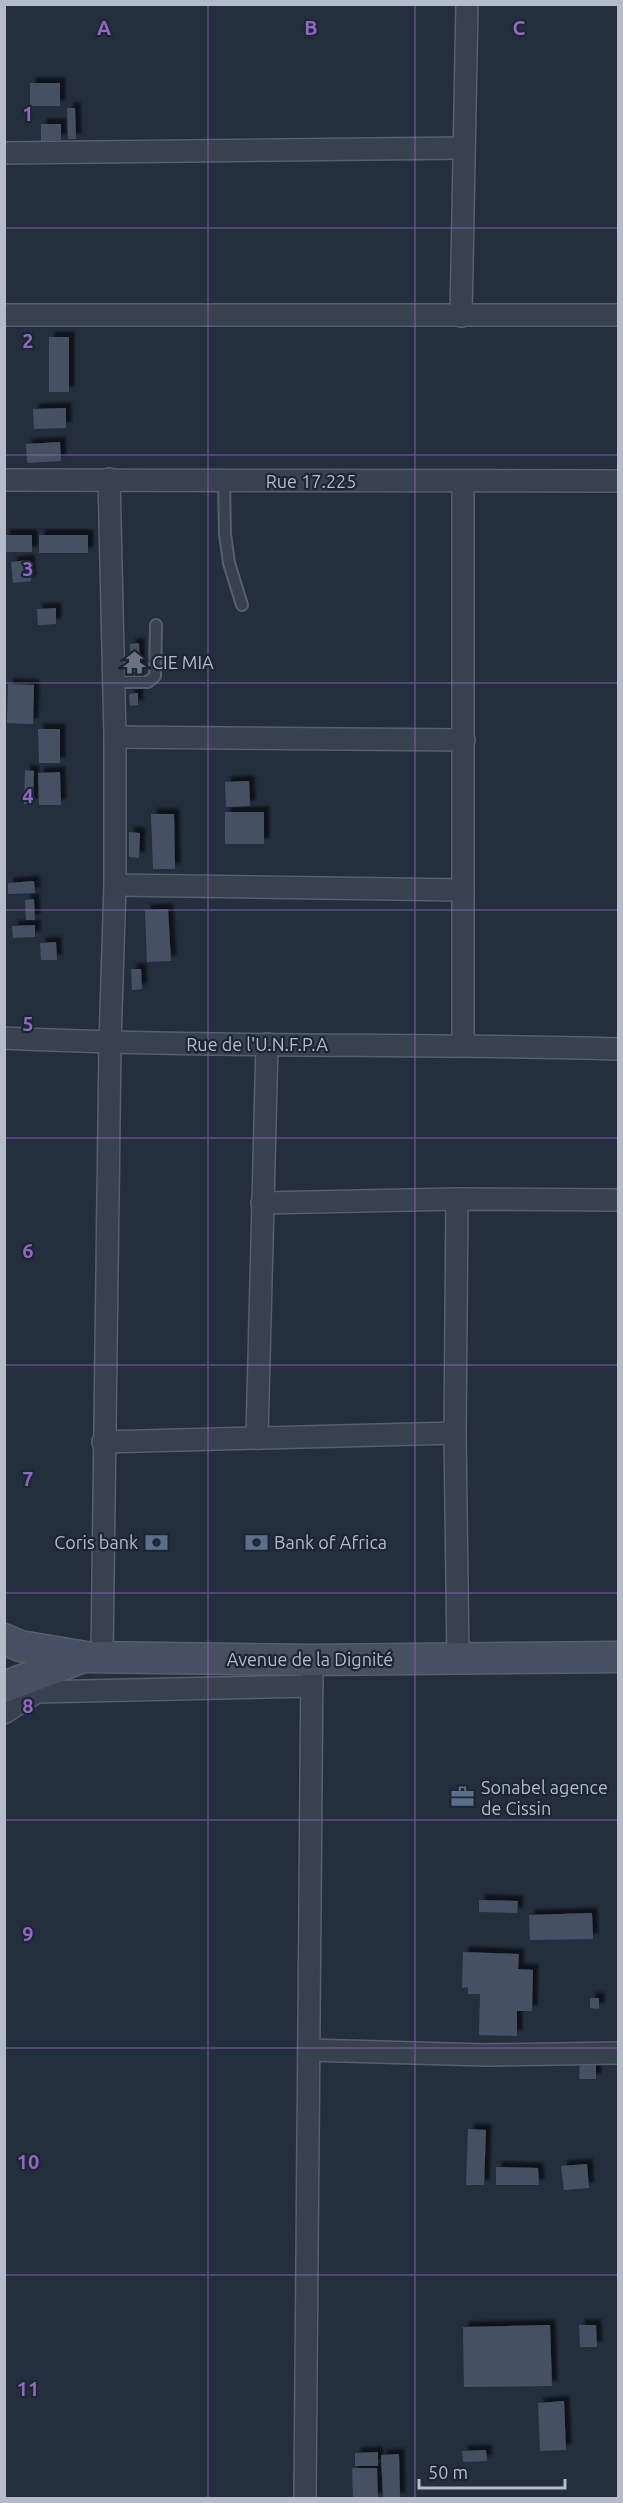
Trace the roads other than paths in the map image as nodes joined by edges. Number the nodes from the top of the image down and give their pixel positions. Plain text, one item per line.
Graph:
1 (467, 4) edge
2 (464, 148) junction
3 (4, 153) edge
4 (4, 315) edge
5 (618, 315) edge
6 (461, 316) junction
7 (109, 479) junction
8 (4, 480) edge
9 (224, 480) junction
10 (618, 481) edge
11 (463, 482) junction
12 (242, 605) dead end
13 (156, 625) dead end
14 (113, 682) junction
15 (115, 737) junction
16 (464, 740) junction
17 (115, 885) junction
18 (463, 890) junction
19 (4, 1038) edge
20 (110, 1043) junction
21 (267, 1044) junction
22 (463, 1045) junction
23 (618, 1049) edge
24 (457, 1199) junction
25 (618, 1200) edge
26 (262, 1203) junction
27 (455, 1433) junction
28 (257, 1438) junction
29 (103, 1442) junction
30 (4, 1639) edge
31 (94, 1656) junction
32 (618, 1657) edge
33 (458, 1659) junction
34 (312, 1673) junction
35 (4, 1687) edge
36 (4, 1713) edge
37 (309, 2050) junction
38 (618, 2053) edge
39 (305, 2499) edge

1 - 2 street
2 - 3 street
2 - 6 street
4 - 6 street
5 - 6 street
7 - 8 street, Rue 17.225
7 - 9 street, Rue 17.225
7 - 14 street
9 - 11 street, Rue 17.225
9 - 12 lane
10 - 11 street, Rue 17.225
11 - 16 street
13 - 14 lane
14 - 15 street
15 - 16 street
15 - 17 street
16 - 18 street
17 - 18 street
17 - 20 street
18 - 22 street
19 - 20 street, Rue de l'U.N.F.P.A
20 - 21 street, Rue de l'U.N.F.P.A
20 - 29 street
21 - 22 street, Rue de l'U.N.F.P.A
21 - 26 street
22 - 23 street, Rue de l'U.N.F.P.A
24 - 25 street
24 - 26 street
24 - 27 street
26 - 28 street
27 - 28 street
27 - 33 street
28 - 29 street
29 - 31 street
30 - 31 street, Avenue de la Dignité
31 - 34 street, Avenue de la Dignité
31 - 35 street
32 - 33 street, Avenue de la Dignité
33 - 34 street, Avenue de la Dignité
34 - 36 street
34 - 37 street
37 - 38 street
37 - 39 street

